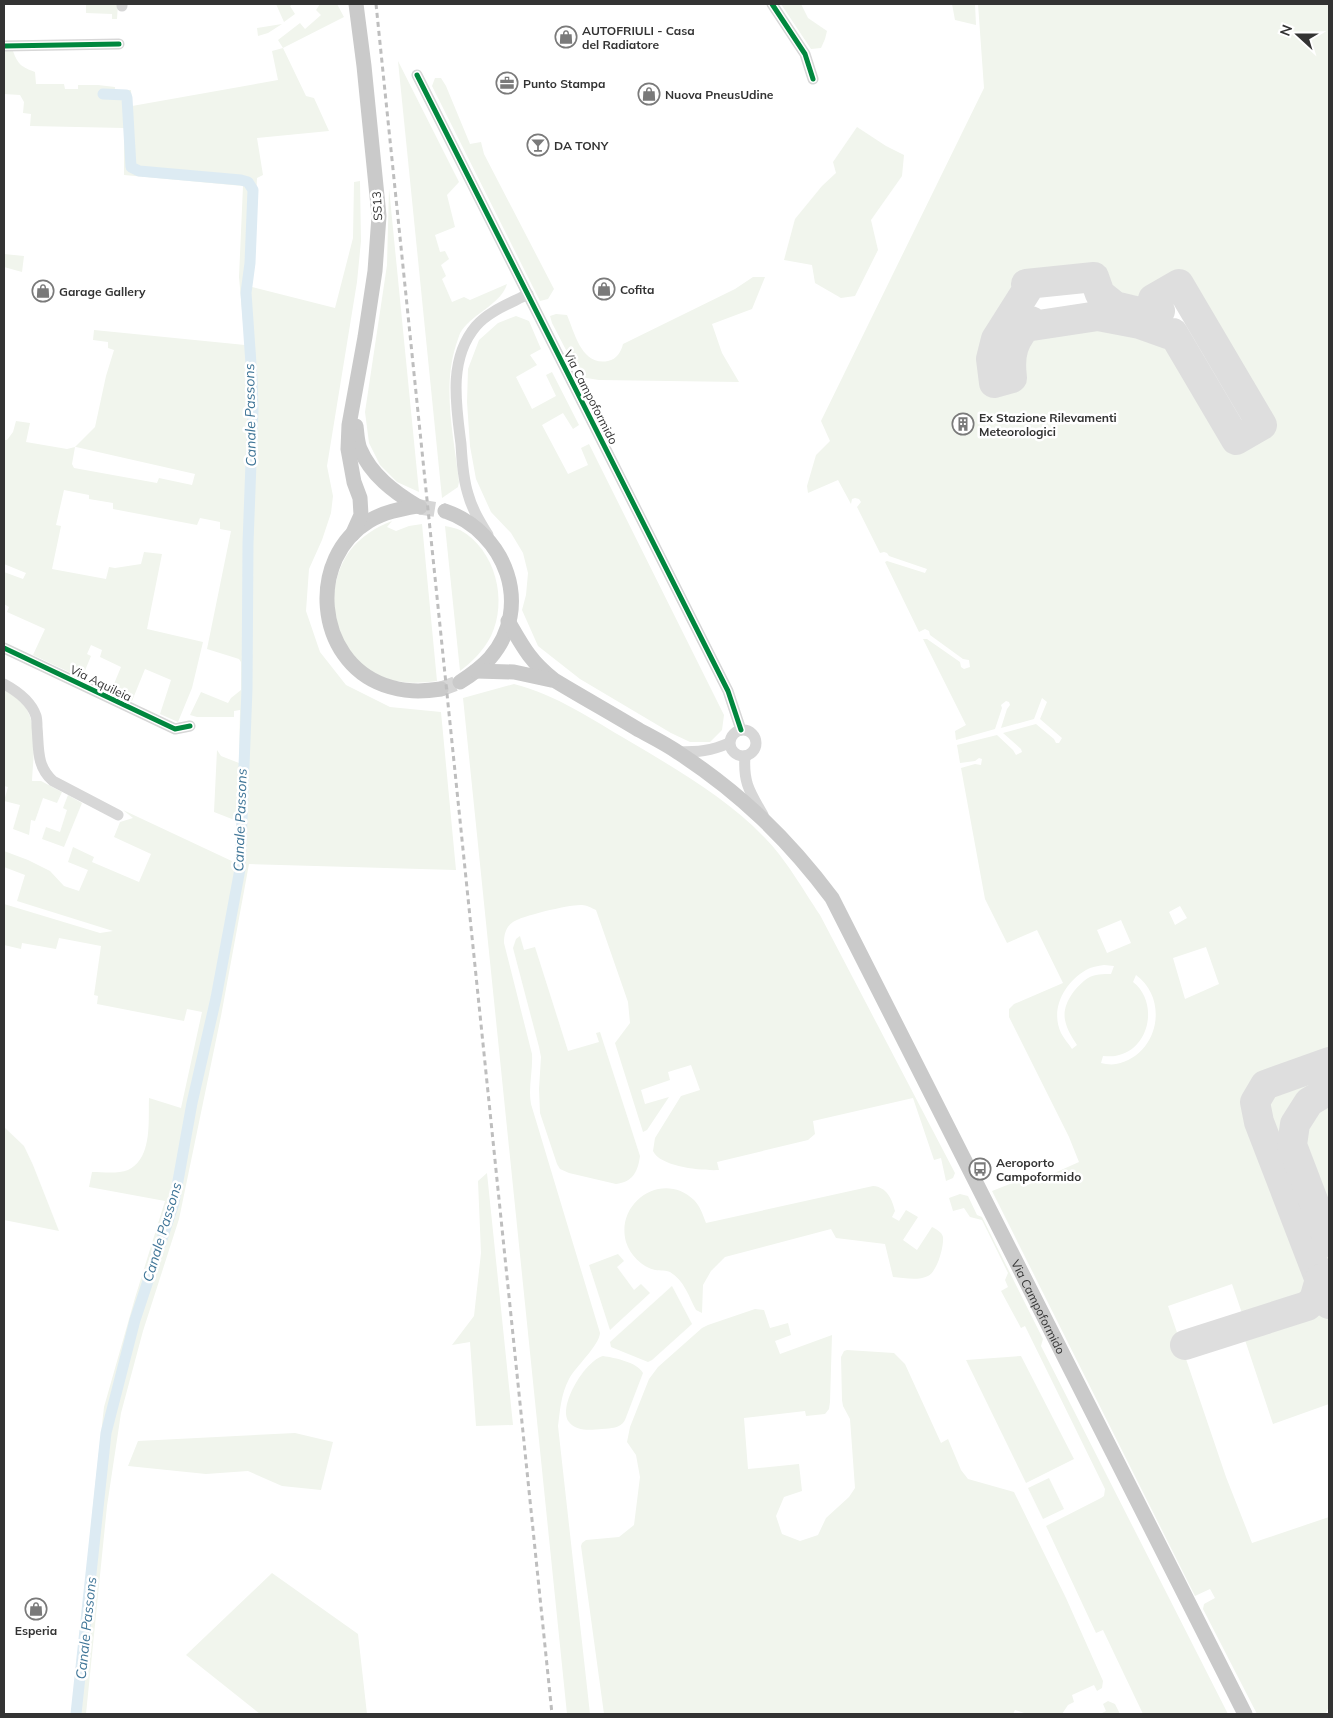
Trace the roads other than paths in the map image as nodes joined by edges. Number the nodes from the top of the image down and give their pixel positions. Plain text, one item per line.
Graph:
1 (356, 4) edge
2 (772, 4) edge
3 (119, 44) dead end
4 (4, 46) edge
5 (417, 75) dead end
6 (813, 79) dead end
7 (528, 294) junction
8 (352, 408) junction
9 (445, 511) tunnel mouth
10 (352, 535) junction
11 (492, 543) junction
12 (508, 620) junction
13 (4, 648) edge
14 (476, 671) junction
15 (554, 680) junction
16 (460, 682) tunnel mouth
17 (4, 684) edge
18 (441, 689) tunnel mouth
19 (190, 726) dead end
20 (741, 730) junction
21 (729, 743) junction
22 (678, 752) junction
23 (745, 756) junction
24 (118, 814) dead end
25 (766, 821) junction
26 (1244, 1714) edge

1 - 8 main road, SS13 / SS13
2 - 6 street
3 - 4 street
5 - 7 street, Via Campoformido
7 - 11 street
7 - 20 street, Via Campoformido
8 - 10 main road, SS13
8 - 10 main road, SS13
9 - 11 main road
10 - 18 main road, SS13
11 - 12 main road
12 - 14 main road
12 - 15 main road
13 - 19 street, Via Aquileia
14 - 15 main road
14 - 16 main road
15 - 22 main road, Via Campoformido
17 - 24 street
20 - 21 street
20 - 23 street, Via Campoformido
21 - 22 street
21 - 23 street
22 - 25 main road, Via Campoformido
23 - 25 street
25 - 26 main road, Via Campoformido

